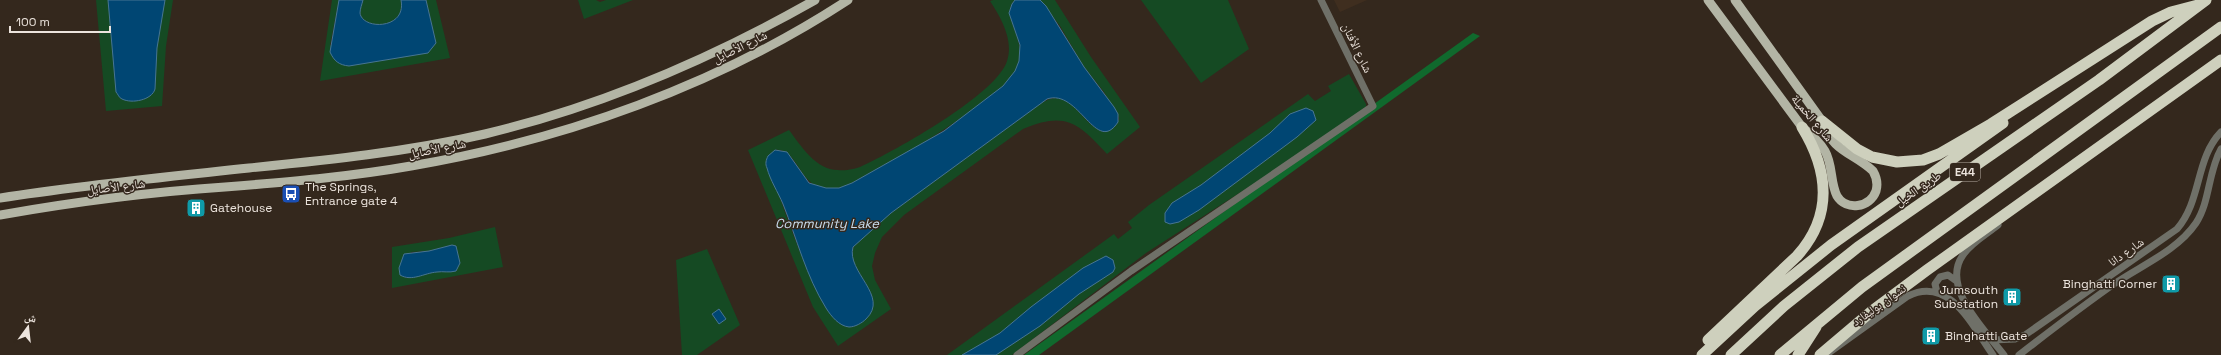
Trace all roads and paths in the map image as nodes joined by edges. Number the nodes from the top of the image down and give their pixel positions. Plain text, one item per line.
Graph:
1 (815, 0) edge
2 (848, 0) edge
3 (1321, 0) edge
4 (1708, 0) edge
5 (1735, 0) edge
6 (2204, 2) edge
7 (2220, 29) edge
8 (2221, 60) edge
9 (2017, 108) junction
10 (1822, 122) junction
11 (1802, 127) junction
12 (2221, 132) edge
13 (2221, 149) edge
14 (0, 198) edge
15 (2019, 204) junction
16 (0, 215) edge
17 (1955, 280) junction
18 (1936, 292) junction
19 (1818, 322) junction
20 (1993, 340) junction
21 (1017, 355) edge
22 (1696, 355) edge
23 (1702, 355) edge
24 (1731, 355) edge
25 (1780, 355) edge
26 (1798, 355) edge
27 (1820, 355) edge
28 (1824, 355) edge
29 (1993, 355) edge
30 (2004, 355) edge
31 (2019, 355) edge

1 - 14 main road, شارع الأصايل
2 - 16 main road, شارع الأصايل
3 - 21 street, شارع الأفنان
4 - 11 main road, شارع الخميلة
5 - 10 main road, شارع الخميلة
6 - 9 highway
6 - 24 highway, طريق الخيل / E44
7 - 19 highway, E44
8 - 15 highway
9 - 10 highway
9 - 23 highway
10 - 11 main road, شارع الخميلة
11 - 22 highway
12 - 20 street, شارع دانا
13 - 31 street, شارع دانا
15 - 17 street
15 - 27 highway
17 - 18 street
17 - 20 street
18 - 28 street, نشوان بوليفارد
18 - 29 street
19 - 25 highway, E44
19 - 26 highway
20 - 30 street

